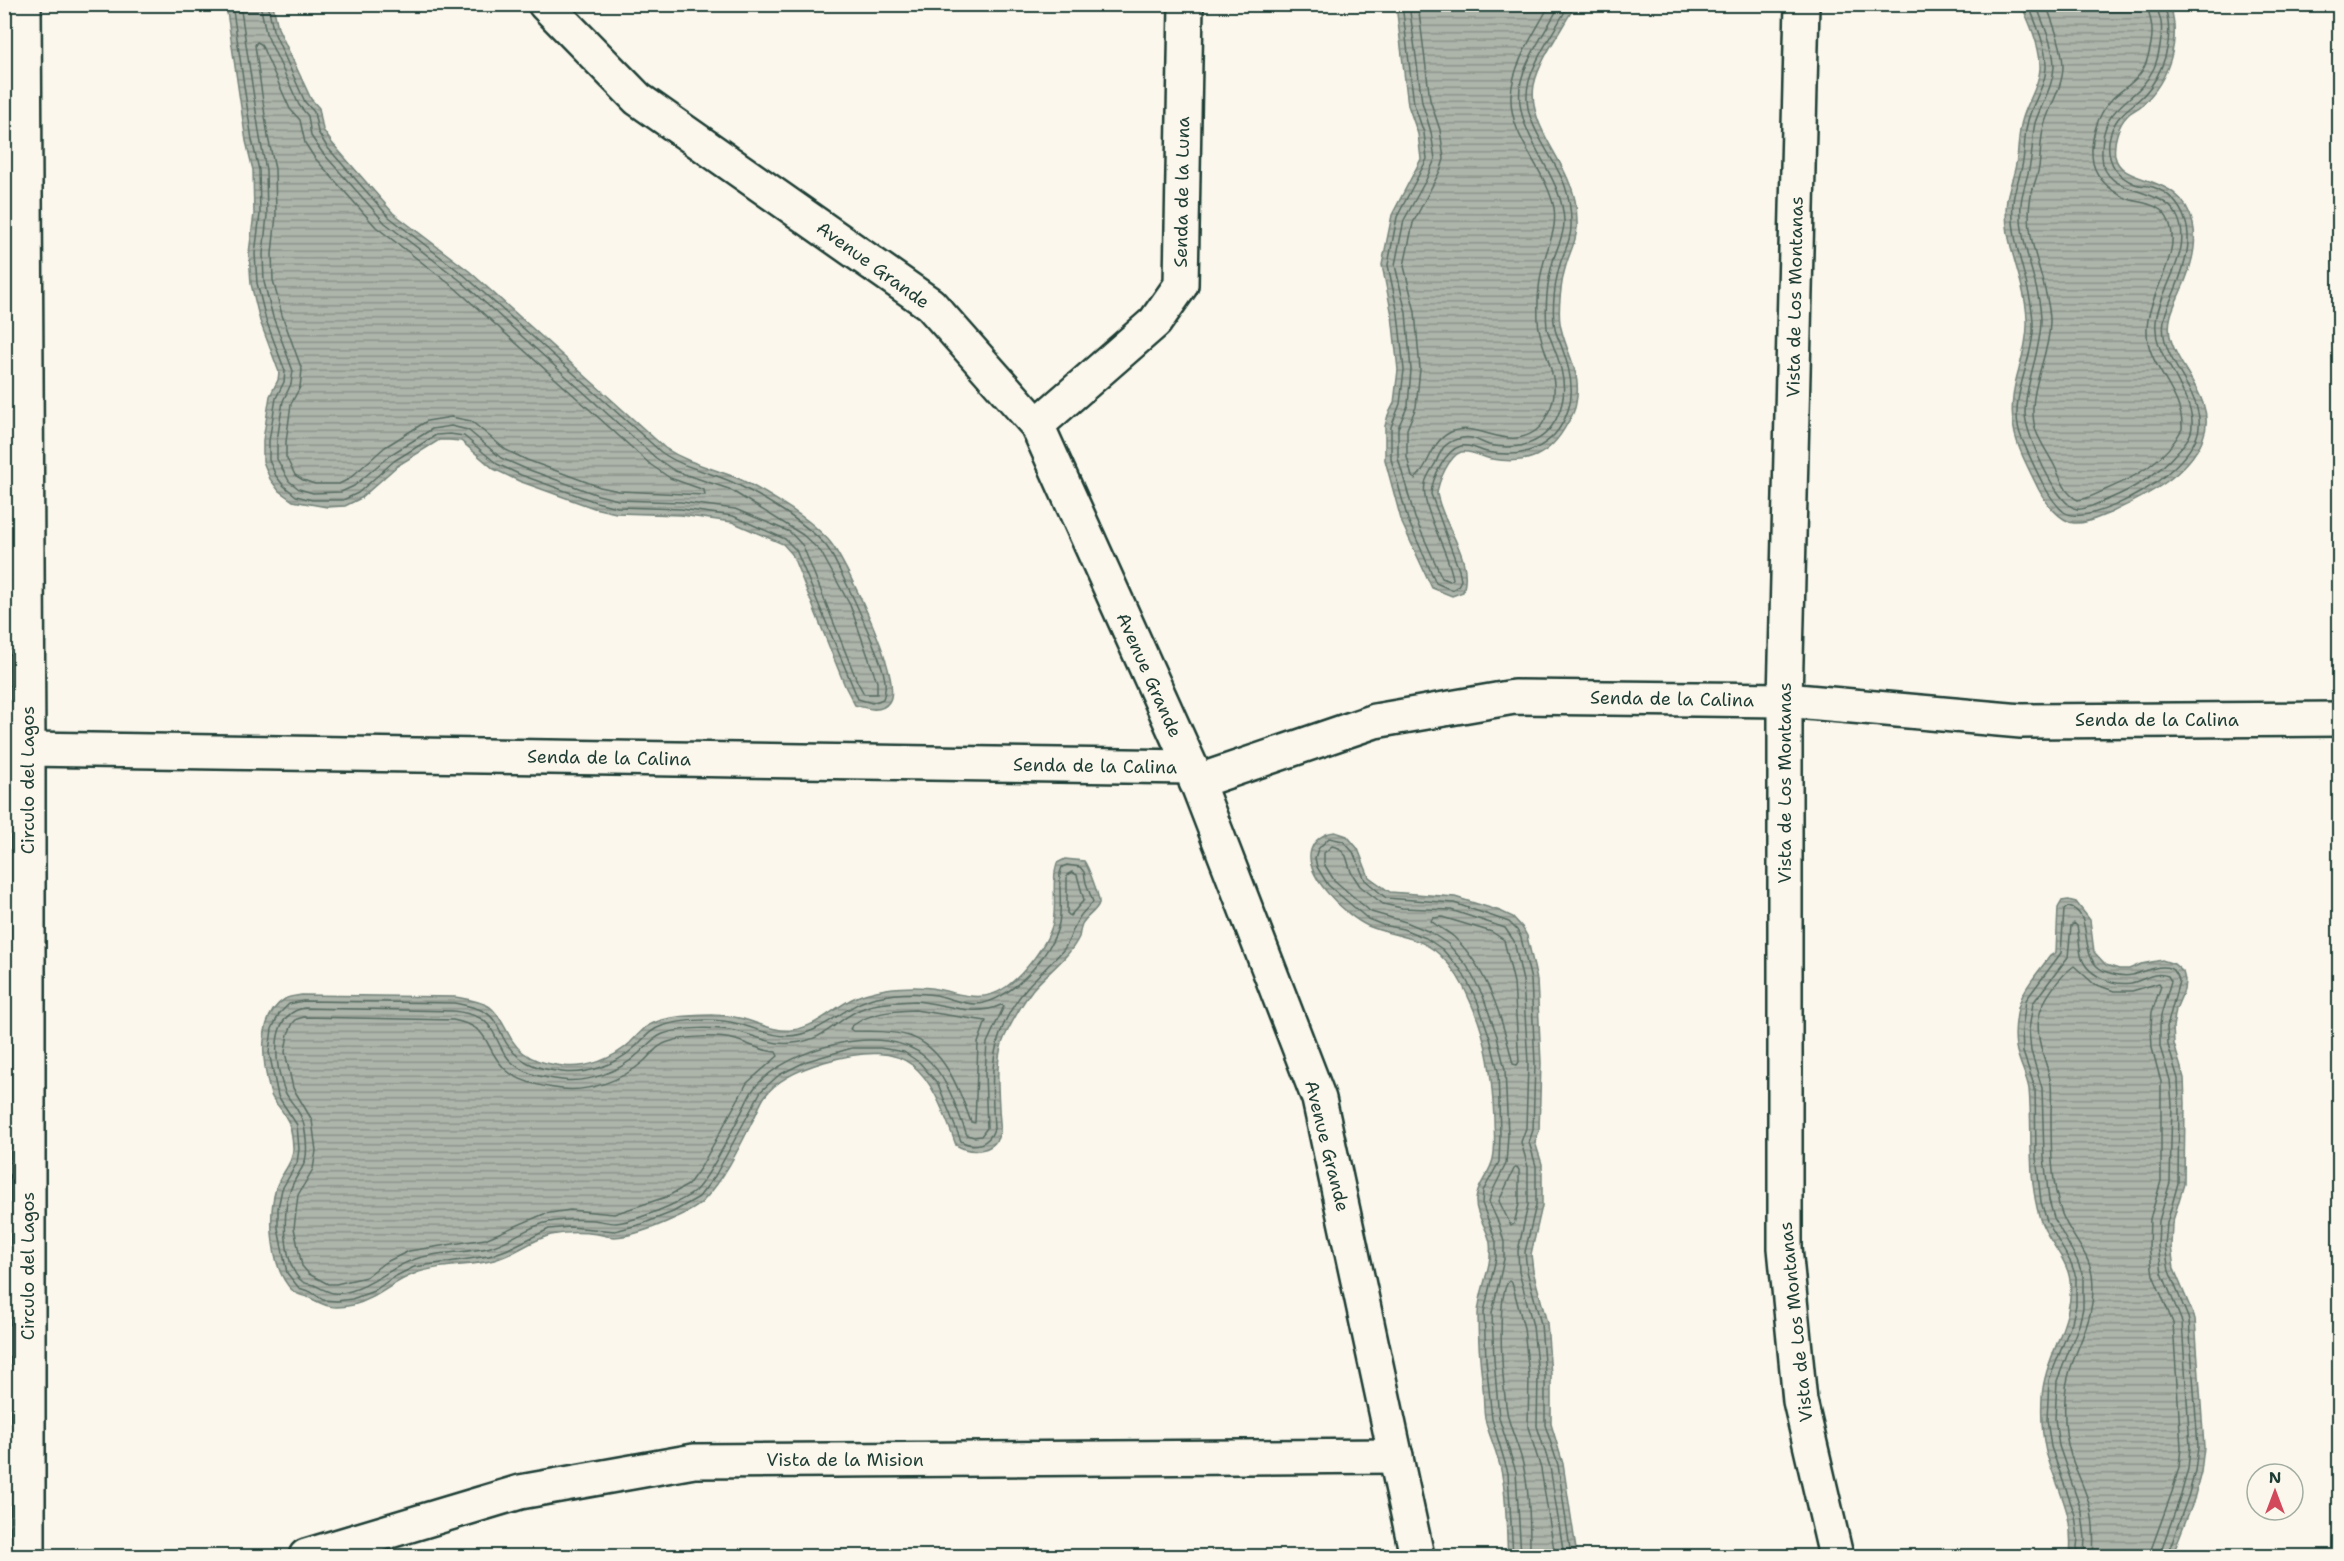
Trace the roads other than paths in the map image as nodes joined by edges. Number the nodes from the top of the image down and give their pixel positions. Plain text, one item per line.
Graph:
1 (24, 4) edge
2 (545, 4) edge
3 (1186, 4) edge
4 (1802, 4) edge
5 (1037, 425) junction
6 (1785, 700) junction
7 (2340, 719) edge
8 (28, 749) junction
9 (1194, 775) junction
10 (1396, 1456) junction
11 (28, 1557) edge
12 (306, 1557) edge
13 (1417, 1557) edge
14 (1836, 1557) edge

1 - 8 street, Circulo del Lagos
2 - 5 street, Avenue Grande
3 - 5 street, Senda de la Luna
4 - 6 street, Vista de Los Montanas
5 - 9 street, Avenue Grande
6 - 7 street, Senda de la Calina
6 - 9 street, Senda de la Calina
6 - 14 street, Vista de Los Montanas
8 - 9 street, Senda de la Calina
8 - 11 street, Circulo del Lagos
9 - 10 street, Avenue Grande
10 - 12 street, Vista de la Mision
10 - 13 street, Avenue Grande

